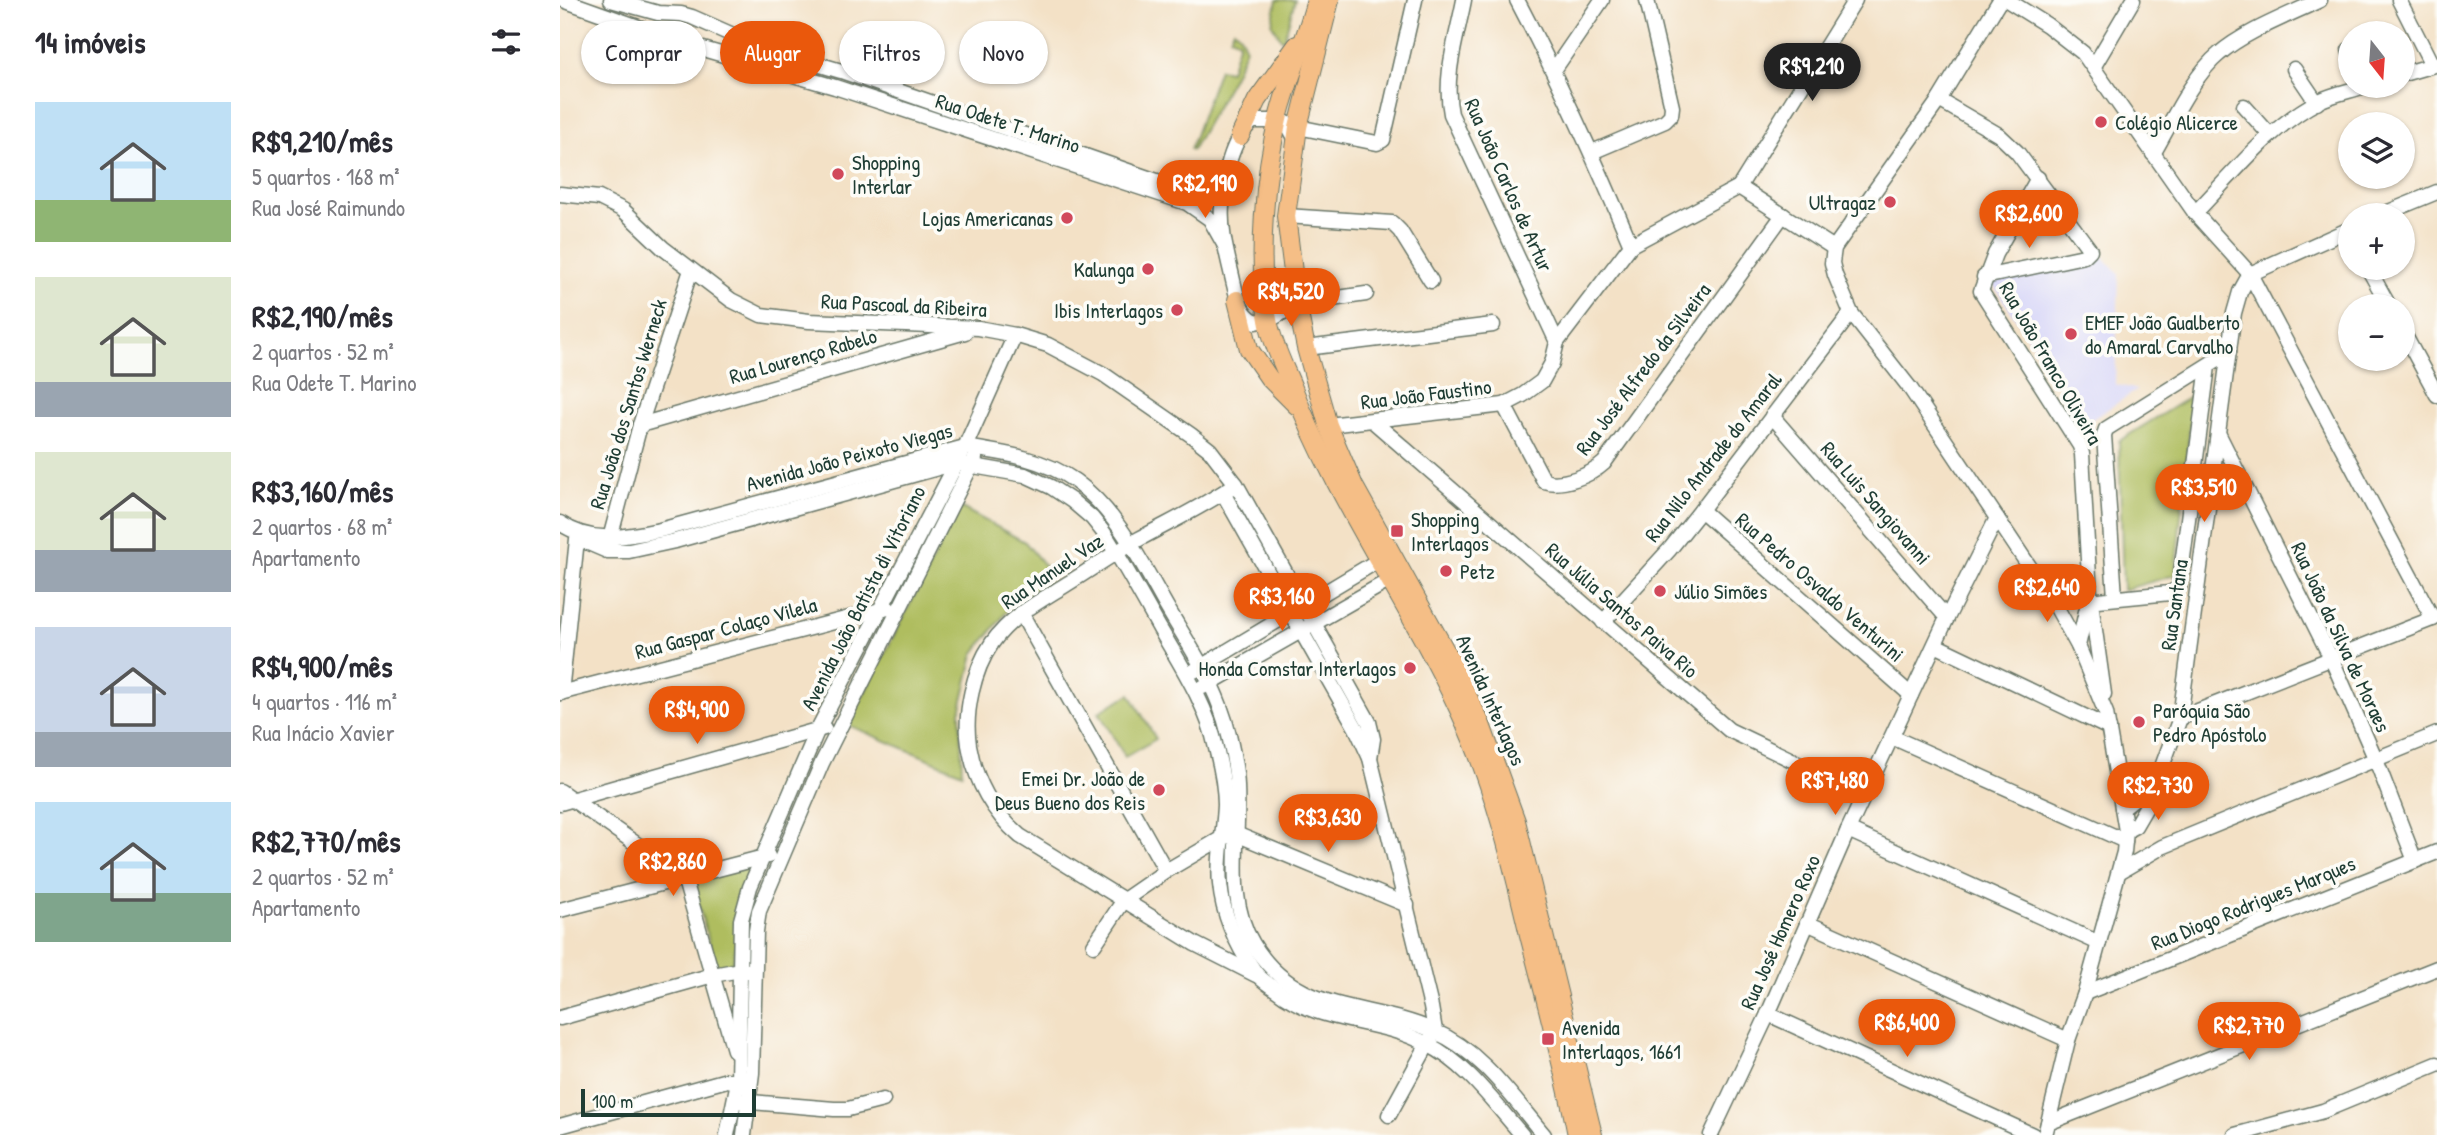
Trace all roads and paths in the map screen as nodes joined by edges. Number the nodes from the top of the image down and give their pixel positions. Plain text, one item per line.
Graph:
1 (563, 0) edge
2 (611, 0) edge
3 (1316, 0) edge
4 (1330, 0) edge
5 (1415, 0) edge
6 (1464, 0) edge
7 (1517, 0) edge
8 (1647, 0) edge
9 (1855, 0) edge
10 (2000, 0) edge
11 (2007, 0) edge
12 (2133, 0) edge
13 (2320, 0) edge
14 (2399, 0) edge
15 (1598, 3) edge
16 (691, 17) junction
17 (623, 21) edge
18 (688, 21) edge
19 (709, 23) junction
20 (720, 28) edge
21 (1308, 31) junction
22 (706, 36) edge
23 (2435, 64) edge
24 (825, 66) edge
25 (2094, 66) junction
26 (2294, 69) dead end
27 (1554, 70) junction
28 (2415, 70) edge
29 (825, 84) edge
30 (2338, 95) edge
31 (1939, 100) junction
32 (2316, 103) junction
33 (2244, 106) dead end
34 (1278, 121) junction
35 (1297, 134) junction
36 (2270, 135) junction
37 (1240, 136) junction
38 (1592, 152) junction
39 (2153, 154) junction
40 (1228, 168) junction
41 (2038, 178) junction
42 (1739, 187) junction
43 (2437, 192) edge
44 (560, 194) edge
45 (2410, 203) edge
46 (2195, 213) junction
47 (1783, 215) junction
48 (1286, 216) junction
49 (2338, 236) edge
50 (1224, 244) junction
51 (1631, 245) junction
52 (1834, 248) junction
53 (691, 270) junction
54 (2250, 274) junction
55 (1984, 277) junction
56 (1431, 281) dead end
57 (1366, 295) dead end
58 (1237, 300) junction
59 (1297, 304) junction
60 (1851, 313) junction
61 (1268, 320) junction
62 (901, 325) junction
63 (1493, 325) dead end
64 (978, 328) junction
65 (1015, 335) junction
66 (1557, 342) junction
67 (907, 348) junction
68 (1306, 348) junction
69 (2229, 352) junction
70 (2415, 354) edge
71 (2208, 366) junction
72 (2437, 395) edge
73 (1504, 405) junction
74 (1302, 411) junction
75 (1772, 416) junction
76 (1374, 422) junction
77 (640, 425) junction
78 (1328, 425) junction
79 (2219, 435) junction
80 (972, 448) junction
81 (956, 463) junction
82 (971, 465) junction
83 (1237, 484) junction
84 (1223, 493) junction
85 (1701, 510) junction
86 (1997, 518) junction
87 (560, 525) edge
88 (577, 539) junction
89 (1130, 544) junction
90 (608, 545) junction
91 (1116, 553) junction
92 (1379, 560) junction
93 (1390, 580) junction
94 (2115, 597) junction
95 (2090, 599) junction
96 (903, 605) junction
97 (882, 609) junction
98 (1297, 610) junction
99 (1021, 612) junction
100 (1947, 618) junction
101 (2435, 618) edge
102 (1603, 622) junction
103 (1307, 628) junction
104 (1935, 645) junction
105 (2078, 646) junction
106 (2332, 660) junction
107 (1202, 666) junction
108 (1187, 675) junction
109 (1211, 683) junction
110 (1195, 691) junction
111 (561, 693) edge
112 (1911, 695) junction
113 (2180, 718) junction
114 (2107, 720) junction
115 (842, 724) junction
116 (818, 729) junction
117 (2437, 734) edge
118 (1892, 737) junction
119 (2376, 760) junction
120 (2156, 782) junction
121 (560, 791) edge
122 (1865, 795) junction
123 (566, 802) edge
124 (2122, 808) junction
125 (1848, 830) junction
126 (1236, 834) junction
127 (1222, 838) junction
128 (2125, 841) junction
129 (2162, 847) junction
130 (2437, 852) edge
131 (763, 855) junction
132 (782, 856) junction
133 (2415, 861) junction
134 (1166, 871) junction
135 (2119, 872) junction
136 (684, 877) junction
137 (1124, 900) junction
138 (1407, 905) junction
139 (560, 910) edge
140 (1807, 923) junction
141 (2099, 943) junction
142 (1094, 945) dead end
143 (2437, 968) edge
144 (740, 970) junction
145 (755, 973) junction
146 (713, 975) junction
147 (1257, 975) junction
148 (2085, 993) junction
149 (1768, 1014) junction
150 (560, 1018) edge
151 (1432, 1037) junction
152 (2068, 1040) junction
153 (738, 1063) junction
154 (2437, 1064) edge
155 (744, 1084) junction
156 (883, 1100) dead end
157 (741, 1101) junction
158 (1389, 1115) dead end
159 (560, 1126) edge
160 (2047, 1129) edge
161 (727, 1135) edge
162 (744, 1135) edge
163 (1522, 1135) edge
164 (1544, 1135) edge
165 (1577, 1135) edge
166 (1593, 1135) edge
167 (1711, 1135) edge
168 (2033, 1135) edge
169 (2235, 1135) edge

1 - 17 street, Rua Odete T. Marino
2 - 16 street, Rua Odete T. Marino
3 - 21 main road, Avenida Interlagos
4 - 35 main road, Avenida Interlagos
5 - 35 street
6 - 66 street, Rua João Carlos de Artur
7 - 27 street
8 - 38 street
9 - 42 street
10 - 31 street
11 - 25 street
12 - 25 street
13 - 39 street
14 - 23 street
15 - 27 street
16 - 18 street
16 - 19 street, Rua Odete T. Marino
19 - 20 street, Rua Odete T. Marino
19 - 22 street
21 - 34 main road, Avenida Interlagos
21 - 37 main road
23 - 28 street
24 - 40 street, Rua Odete T. Marino
25 - 39 street
26 - 32 street
27 - 38 street
29 - 50 street, Rua Odete T. Marino
30 - 32 street
31 - 41 street
31 - 52 street
32 - 36 street
33 - 36 street
34 - 35 street
34 - 37 street
34 - 61 main road, Avenida Interlagos
35 - 48 main road, Avenida Interlagos
36 - 46 street
37 - 40 street
38 - 51 street
39 - 46 street
40 - 50 street
41 - 55 street
41 - 55 street
42 - 47 street
42 - 51 street, Rua João Faustino
43 - 45 street
44 - 53 street, Rua Pascoal da Ribeira
46 - 54 street
47 - 52 street
47 - 73 street, Rua José Alfredo da Silveira
48 - 56 street
48 - 59 main road, Avenida Interlagos
49 - 54 street
50 - 58 street
51 - 66 street, Rua João Faustino
52 - 60 street
53 - 62 street, Rua Pascoal da Ribeira
53 - 77 street, Rua João dos Santos Werneck
54 - 69 street, Rua Santana
54 - 101 street
55 - 95 street, Rua João Franco Oliveira
57 - 59 street
58 - 61 street
58 - 74 main road
59 - 61 street
59 - 68 main road, Avenida Interlagos
60 - 75 street, Rua Nilo Andrade do Amaral
60 - 86 street
61 - 74 main road, Avenida Interlagos
62 - 64 street, Rua Pascoal da Ribeira
62 - 67 street
63 - 68 street
64 - 65 street, Rua Pascoal da Ribeira
64 - 67 street, Rua Lourenço Rabelo
65 - 80 street
65 - 83 street, Rua Pascoal da Ribeira
66 - 73 street, Rua João Faustino
67 - 77 street, Rua Lourenço Rabelo
68 - 78 main road, Avenida Interlagos
69 - 71 street
69 - 79 street, Rua Santana
70 - 72 street
71 - 94 street
71 - 94 street
73 - 76 street, Rua João Faustino
74 - 92 main road, Avenida Interlagos
75 - 85 street, Rua Nilo Andrade do Amaral
75 - 100 street, Rua Luis Sangiovanni
76 - 78 street, Rua João Faustino
76 - 102 street, Rua Júlia Santos Paiva Rio
77 - 90 street, Rua João dos Santos Werneck
78 - 166 main road, Avenida Interlagos
79 - 106 street, Rua João da Silva de Moraes
79 - 113 street, Rua Santana
80 - 81 street, Avenida João Batista di Vitoriano
80 - 82 street, Avenida João Batista di Vitoriano
80 - 89 street, Avenida João Peixoto Viegas
80 - 90 street, Avenida João Peixoto Viegas
81 - 82 street, Avenida João Peixoto Viegas
81 - 90 street, Avenida João Peixoto Viegas
81 - 97 street, Avenida João Batista di Vitoriano
82 - 91 street, Avenida João Peixoto Viegas
82 - 96 street, Avenida João Batista di Vitoriano
83 - 84 street, Rua Manuel Vaz
83 - 98 street, Rua Pascoal da Ribeira
84 - 89 street, Rua Manuel Vaz
84 - 98 street
85 - 102 street, Rua Nilo Andrade do Amaral
85 - 112 street, Rua Pedro Osvaldo Venturini
86 - 100 street, Rua José Homero Roxo
86 - 105 street
87 - 88 street, Avenida João Peixoto Viegas
87 - 90 street, Avenida João Peixoto Viegas
88 - 90 street, Avenida João Peixoto Viegas
88 - 111 street
89 - 91 street, Rua Manuel Vaz
89 - 107 street, Avenida João Peixoto Viegas
91 - 99 street, Rua Manuel Vaz
91 - 108 street, Avenida João Peixoto Viegas
92 - 93 main road, Avenida Interlagos
92 - 98 street
93 - 103 street
93 - 165 main road, Avenida Interlagos
94 - 95 street
95 - 105 street, Rua João Franco Oliveira
95 - 114 street, Rua João Franco Oliveira
96 - 97 street, Rua Gaspar Colaço Vilela
96 - 115 street, Avenida João Batista di Vitoriano
97 - 111 street, Rua Gaspar Colaço Vilela
97 - 116 street, Avenida João Batista di Vitoriano
98 - 103 street
98 - 107 street
99 - 134 street
99 - 137 street, Rua Manuel Vaz
100 - 104 street, Rua José Homero Roxo
101 - 106 street
102 - 122 street, Rua Júlia Santos Paiva Rio
103 - 109 street
103 - 138 street
104 - 112 street, Rua José Homero Roxo
104 - 114 street
105 - 114 street
106 - 113 street
106 - 119 street, Rua João da Silva de Moraes
107 - 108 street
107 - 109 street, Avenida João Peixoto Viegas
108 - 110 street, Avenida João Peixoto Viegas
109 - 110 street
109 - 126 street, Avenida João Peixoto Viegas
110 - 127 street, Avenida João Peixoto Viegas
112 - 118 street, Rua José Homero Roxo
113 - 120 street, Rua Santana
114 - 124 street, Rua João Franco Oliveira
115 - 116 street
115 - 132 street, Avenida João Batista di Vitoriano
116 - 123 street
116 - 131 street, Avenida João Batista di Vitoriano
117 - 119 street
118 - 122 street, Rua José Homero Roxo
118 - 128 street
119 - 129 street
119 - 133 street, Rua João da Silva de Moraes
120 - 124 street
120 - 128 street, Rua Santana
121 - 123 street
122 - 125 street, Rua José Homero Roxo
123 - 136 street
124 - 128 street, Rua João Franco Oliveira
125 - 140 street, Rua José Homero Roxo
125 - 141 street
126 - 127 street
126 - 138 street
126 - 151 street, Avenida João Peixoto Viegas
127 - 134 street
127 - 147 street, Avenida João Peixoto Viegas
128 - 129 street
128 - 135 street
129 - 135 street
130 - 133 street, Rua Diogo Rodrigues Marques
131 - 132 street
131 - 136 street
131 - 144 street, Avenida João Batista di Vitoriano
132 - 145 street, Avenida João Batista di Vitoriano
133 - 148 street, Rua Diogo Rodrigues Marques
134 - 137 street
135 - 141 street
136 - 139 street
136 - 146 street
137 - 142 street
137 - 147 street, Rua Manuel Vaz
138 - 151 street
140 - 149 street, Rua José Homero Roxo
140 - 152 street
141 - 148 street
143 - 160 street
144 - 145 street
144 - 146 street
144 - 153 street, Avenida João Batista di Vitoriano
145 - 155 street, Avenida João Batista di Vitoriano
146 - 150 street
146 - 153 street
147 - 151 street, Avenida João Peixoto Viegas
148 - 152 street
149 - 167 street, Rua José Homero Roxo
149 - 168 street
151 - 158 street
151 - 163 street, Avenida João Peixoto Viegas
151 - 164 street, Avenida João Peixoto Viegas
152 - 160 street
153 - 155 street, Avenida João Batista di Vitoriano
154 - 169 street
155 - 157 street, Avenida João Batista di Vitoriano
155 - 159 street
156 - 157 street
157 - 161 street, Avenida João Batista di Vitoriano
157 - 162 street, Avenida João Batista di Vitoriano

